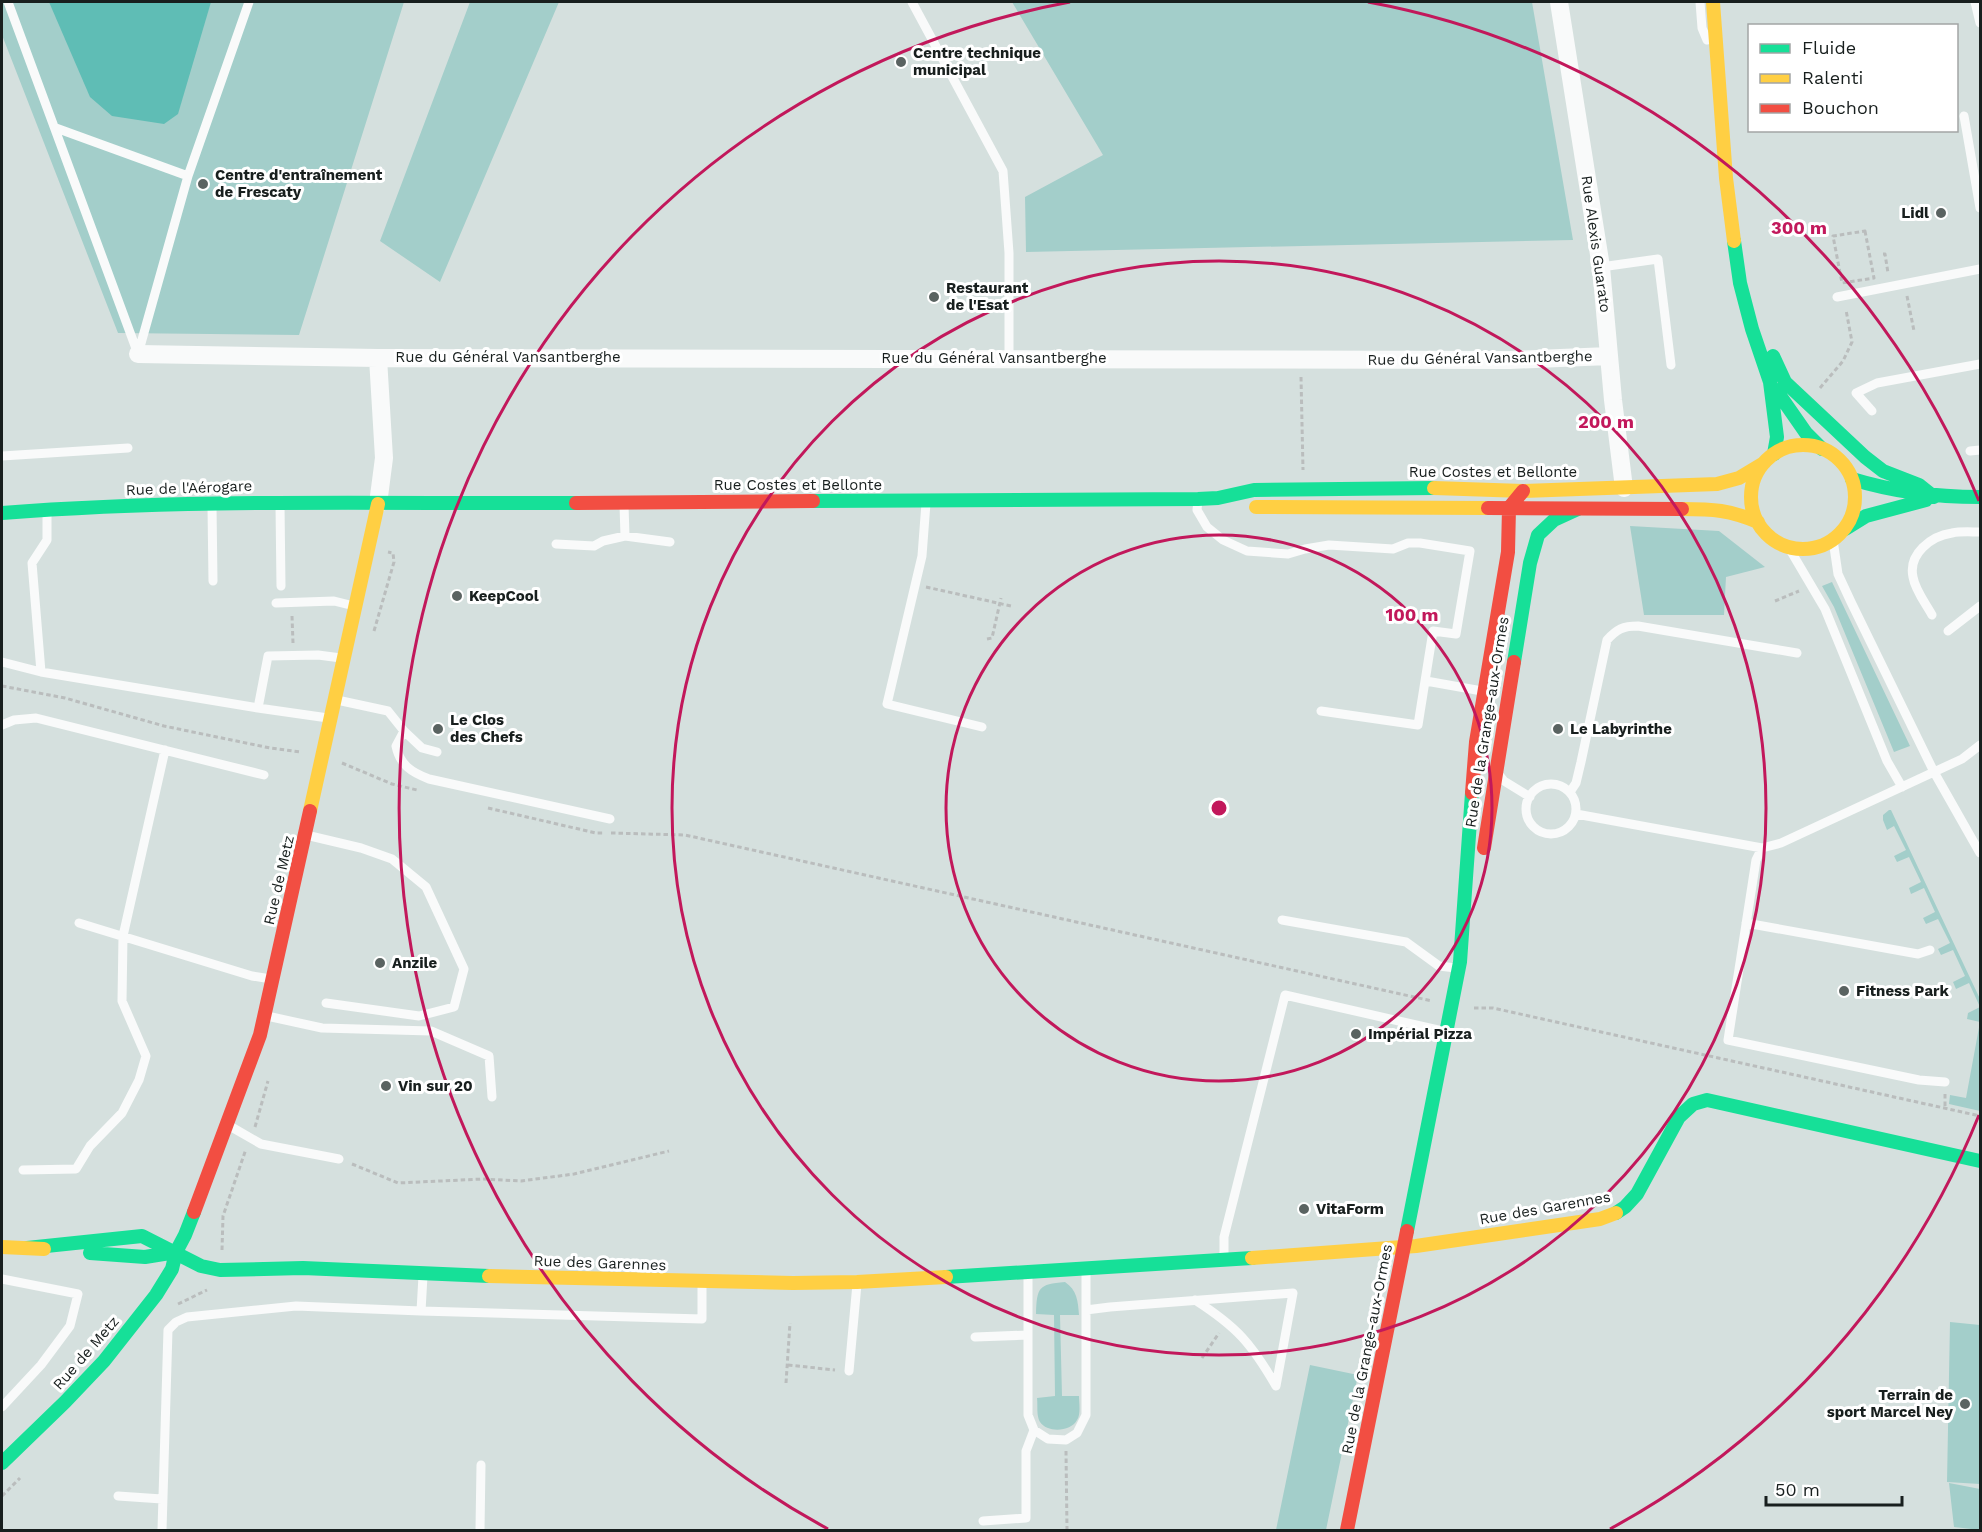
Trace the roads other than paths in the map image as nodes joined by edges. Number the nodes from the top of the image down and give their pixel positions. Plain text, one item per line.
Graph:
1 (8, 2) edge
2 (249, 2) edge
3 (912, 2) edge
4 (1559, 2) edge
5 (1700, 2) edge
6 (1713, 2) edge
7 (1975, 2) edge
8 (1980, 23) edge
9 (1718, 66) junction
10 (1964, 116) dead end
11 (56, 128) junction
12 (188, 176) junction
13 (1980, 208) edge
14 (1601, 267) junction
15 (1980, 269) edge
16 (1740, 283) junction
17 (1840, 296) road end
18 (138, 354) junction
19 (1609, 356) junction
20 (1009, 357) junction
21 (378, 358) junction
22 (1980, 364) edge
23 (1671, 365) dead end
24 (1770, 382) junction
25 (1872, 411) dead end
26 (128, 448) dead end
27 (1822, 449) junction
28 (2, 456) edge
29 (1769, 459) junction
30 (1852, 479) junction
31 (1624, 488) junction
32 (1935, 497) junction
33 (1980, 497) edge
34 (1198, 498) junction
35 (1218, 498) junction
36 (926, 500) junction
37 (1516, 500) junction
38 (279, 502) junction
39 (624, 502) junction
40 (212, 504) junction
41 (378, 504) junction
42 (1579, 509) junction
43 (46, 510) junction
44 (2, 513) edge
45 (1758, 522) junction
46 (1845, 529) junction
47 (1980, 532) edge
48 (625, 536) junction
49 (1833, 540) junction
50 (670, 542) dead end
51 (556, 544) dead end
52 (1790, 548) junction
53 (213, 581) dead end
54 (281, 586) dead end
55 (276, 603) dead end
56 (354, 606) junction
57 (1980, 606) edge
58 (1932, 615) dead end
59 (1948, 631) dead end
60 (1797, 653) dead end
61 (343, 658) junction
62 (2, 662) edge
63 (41, 672) junction
64 (1426, 681) junction
65 (1496, 693) junction
66 (334, 700) junction
67 (258, 708) junction
68 (1321, 711) dead end
69 (331, 719) junction
70 (2, 725) edge
71 (982, 727) dead end
72 (404, 731) junction
73 (1980, 745) edge
74 (165, 750) junction
75 (436, 752) dead end
76 (1475, 768) junction
77 (1496, 772) junction
78 (1934, 772) junction
79 (264, 775) dead end
80 (1902, 787) junction
81 (1570, 792) junction
82 (1530, 797) junction
83 (1576, 814) junction
84 (610, 819) dead end
85 (306, 835) junction
86 (1762, 848) junction
87 (1980, 853) edge
88 (1282, 920) dead end
89 (79, 923) dead end
90 (1746, 923) junction
91 (123, 936) junction
92 (1930, 950) dead end
93 (1459, 965) junction
94 (273, 979) junction
95 (326, 1004) dead end
96 (265, 1016) junction
97 (1448, 1032) junction
98 (1945, 1082) dead end
99 (492, 1097) dead end
100 (226, 1123) junction
101 (339, 1159) road end
102 (1980, 1161) edge
103 (23, 1170) dead end
104 (1404, 1246) junction
105 (2, 1247) edge
106 (27, 1248) junction
107 (176, 1252) junction
108 (1224, 1260) junction
109 (154, 1269) dead end
110 (1086, 1269) junction
111 (1028, 1272) junction
112 (424, 1274) junction
113 (2, 1279) edge
114 (702, 1282) junction
115 (857, 1282) junction
116 (1195, 1300) junction
117 (1086, 1310) junction
118 (422, 1311) junction
119 (1028, 1335) junction
120 (975, 1337) dead end
121 (103, 1340) dead end
122 (849, 1371) road end
123 (2, 1407) edge
124 (1034, 1430) junction
125 (2, 1448) edge
126 (2, 1463) edge
127 (481, 1465) dead end
128 (118, 1496) dead end
129 (162, 1499) junction
130 (983, 1521) dead end
131 (162, 1530) edge
132 (480, 1530) edge
133 (1347, 1530) edge

1 - 11 lane
2 - 12 lane
3 - 20 lane
4 - 14 street, Rue Alexis Guarato
5 - 9 lane
6 - 9 main road
7 - 8 lane
9 - 16 main road
10 - 13 lane
11 - 12 lane
11 - 18 lane
12 - 18 lane
14 - 19 street, Rue Alexis Guarato
14 - 23 lane
15 - 17 lane
16 - 24 main road
16 - 32 main road
18 - 21 street, Rue du Général Vansantberghe
19 - 20 street, Rue du Général Vansantberghe
19 - 31 street, Rue Alexis Guarato
20 - 21 street, Rue du Général Vansantberghe
21 - 41 street, Rue du Général Vansantberghe
22 - 25 lane
24 - 27 main road
24 - 29 main road
26 - 28 lane
27 - 29 main road
27 - 30 main road
29 - 31 main road, Rue Costes et Bellonte
29 - 45 main road
30 - 32 main road
30 - 46 main road
31 - 37 main road, Rue Costes et Bellonte
32 - 33 main road
32 - 46 main road
34 - 35 main road, Rue Costes et Bellonte
34 - 36 main road, Rue Costes et Bellonte
34 - 64 lane
35 - 37 main road, Rue Costes et Bellonte
35 - 37 main road, Rue Costes et Bellonte
36 - 39 main road, Rue Costes et Bellonte
36 - 71 lane
37 - 42 main road, Rue Costes et Bellonte
37 - 65 main road, Rue de la Grange-aux-Ormes
38 - 40 main road, Rue de l'Aérogare
38 - 41 main road, Rue de l'Aérogare
38 - 54 lane
39 - 41 main road, Rue Costes et Bellonte
39 - 48 lane
40 - 43 main road, Rue de l'Aérogare
40 - 53 lane
41 - 56 main road, Rue de Metz
42 - 45 main road, Rue Costes et Bellonte
42 - 65 main road, Rue de la Grange-aux-Ormes
43 - 44 main road, Rue de l'Aérogare
43 - 63 lane
45 - 52 main road
46 - 49 main road
47 - 58 lane
48 - 50 lane
48 - 51 lane
49 - 52 main road
49 - 78 lane
52 - 80 lane
55 - 56 lane
56 - 61 main road, Rue de Metz
57 - 59 lane
60 - 81 lane
61 - 66 main road, Rue de Metz
61 - 67 lane
62 - 63 lane
63 - 67 lane
64 - 65 lane
64 - 68 lane
65 - 76 main road, Rue de la Grange-aux-Ormes
65 - 77 main road, Rue de la Grange-aux-Ormes
66 - 69 main road, Rue de Metz
66 - 72 lane
67 - 69 lane
69 - 85 main road, Rue de Metz
70 - 74 lane
72 - 75 lane
72 - 84 lane
73 - 78 lane
74 - 79 lane
74 - 91 lane
76 - 77 lane
76 - 93 main road, Rue de la Grange-aux-Ormes
77 - 82 lane
77 - 93 main road, Rue de la Grange-aux-Ormes
78 - 80 lane
78 - 87 lane
80 - 86 lane
81 - 82 lane
81 - 83 lane
82 - 83 lane
83 - 86 lane
85 - 94 main road, Rue de Metz
85 - 95 lane
86 - 90 lane
88 - 93 lane
89 - 91 lane
90 - 92 lane
90 - 98 lane
91 - 94 lane
91 - 103 lane
93 - 97 main road, Rue de la Grange-aux-Ormes
94 - 96 main road, Rue de Metz
96 - 99 lane
96 - 100 main road, Rue de Metz
97 - 104 main road, Rue de la Grange-aux-Ormes
97 - 108 lane
100 - 101 lane
100 - 107 main road, Rue de Metz
102 - 104 main road, Rue des Garennes
104 - 108 main road, Rue des Garennes
104 - 133 main road, Rue de la Grange-aux-Ormes
105 - 106 main road, Rue des Garennes
106 - 107 main road, Rue des Garennes
106 - 107 main road, Rue des Garennes
107 - 109 main road, Rue de Metz
107 - 112 main road, Rue des Garennes
107 - 126 main road, Rue de Metz
108 - 110 main road, Rue des Garennes
110 - 111 main road, Rue des Garennes
110 - 117 lane
111 - 115 main road, Rue des Garennes
111 - 119 lane
112 - 114 main road, Rue des Garennes
112 - 118 lane
113 - 123 lane
114 - 115 main road, Rue des Garennes
114 - 118 lane
115 - 122 lane
116 - 116 lane
116 - 117 lane
117 - 124 lane
118 - 129 lane
119 - 120 lane
119 - 124 lane
121 - 125 main road, Rue de Metz
124 - 130 lane
127 - 132 lane
128 - 129 lane
129 - 131 lane

